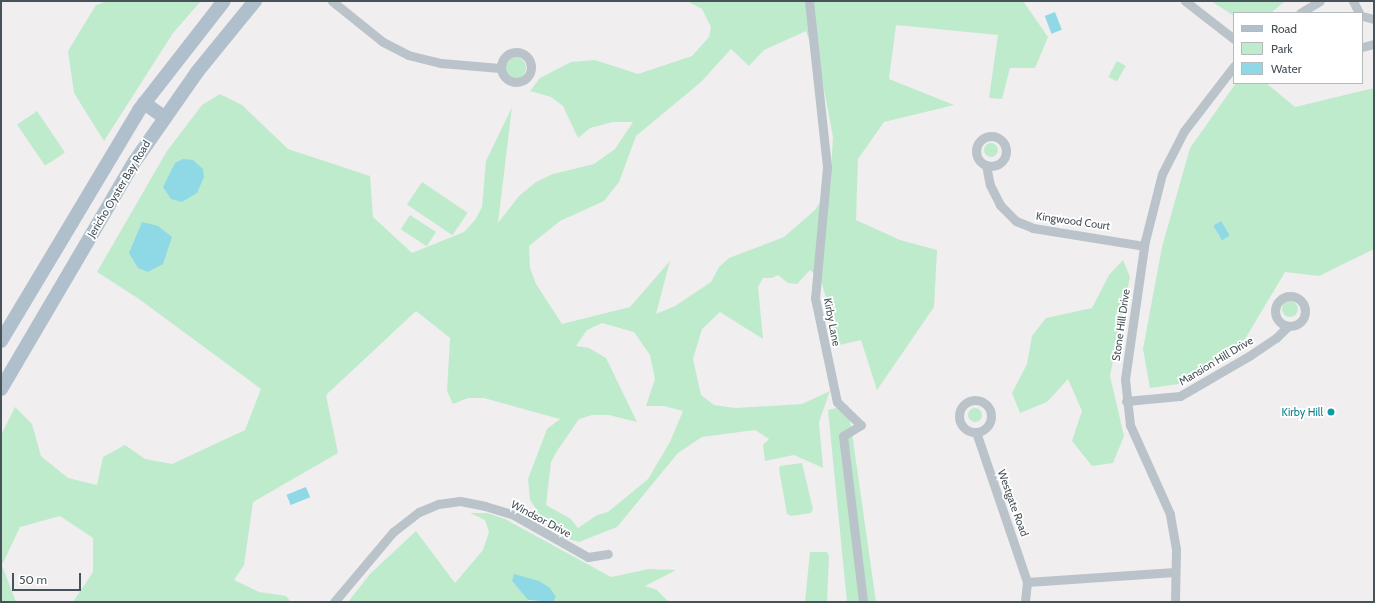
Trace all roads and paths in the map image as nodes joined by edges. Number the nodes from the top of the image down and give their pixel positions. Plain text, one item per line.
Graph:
1 (224, 1) edge
2 (255, 1) edge
3 (332, 1) edge
4 (809, 1) edge
5 (1185, 1) edge
6 (1320, 1) edge
7 (1354, 1) edge
8 (1302, 12) edge
9 (1359, 12) edge
10 (1363, 16) edge
11 (1374, 19) edge
12 (1233, 39) edge
13 (1374, 44) edge
14 (1363, 47) edge
15 (1233, 67) edge
16 (500, 68) dead end
17 (144, 103) junction
18 (164, 117) junction
19 (986, 165) dead end
20 (1144, 246) junction
21 (1288, 326) dead end
22 (1, 341) edge
23 (1, 389) edge
24 (1126, 401) junction
25 (976, 432) dead end
26 (608, 554) dead end
27 (1175, 572) junction
28 (1027, 582) junction
29 (334, 602) edge
30 (863, 602) edge
31 (1025, 602) edge
32 (1176, 602) edge

1 - 17 main road
2 - 18 main road, Jericho Oyster Bay Road
3 - 16 street
4 - 30 street, Kirby Lane
5 - 12 street
6 - 8 street
7 - 9 street
10 - 11 street
13 - 14 street
15 - 20 street, Stone Hill Drive
17 - 18 main road
17 - 22 main road
18 - 23 main road, Jericho Oyster Bay Road
19 - 20 street, Kingwood Court
20 - 24 street, Stone Hill Drive
21 - 24 street, Mansion Hill Drive
24 - 27 street, Stone Hill Drive
25 - 28 street, Westgate Road
26 - 29 street, Windsor Drive
27 - 28 street
27 - 32 street, Stone Hill Drive
28 - 31 street, Westgate Road

